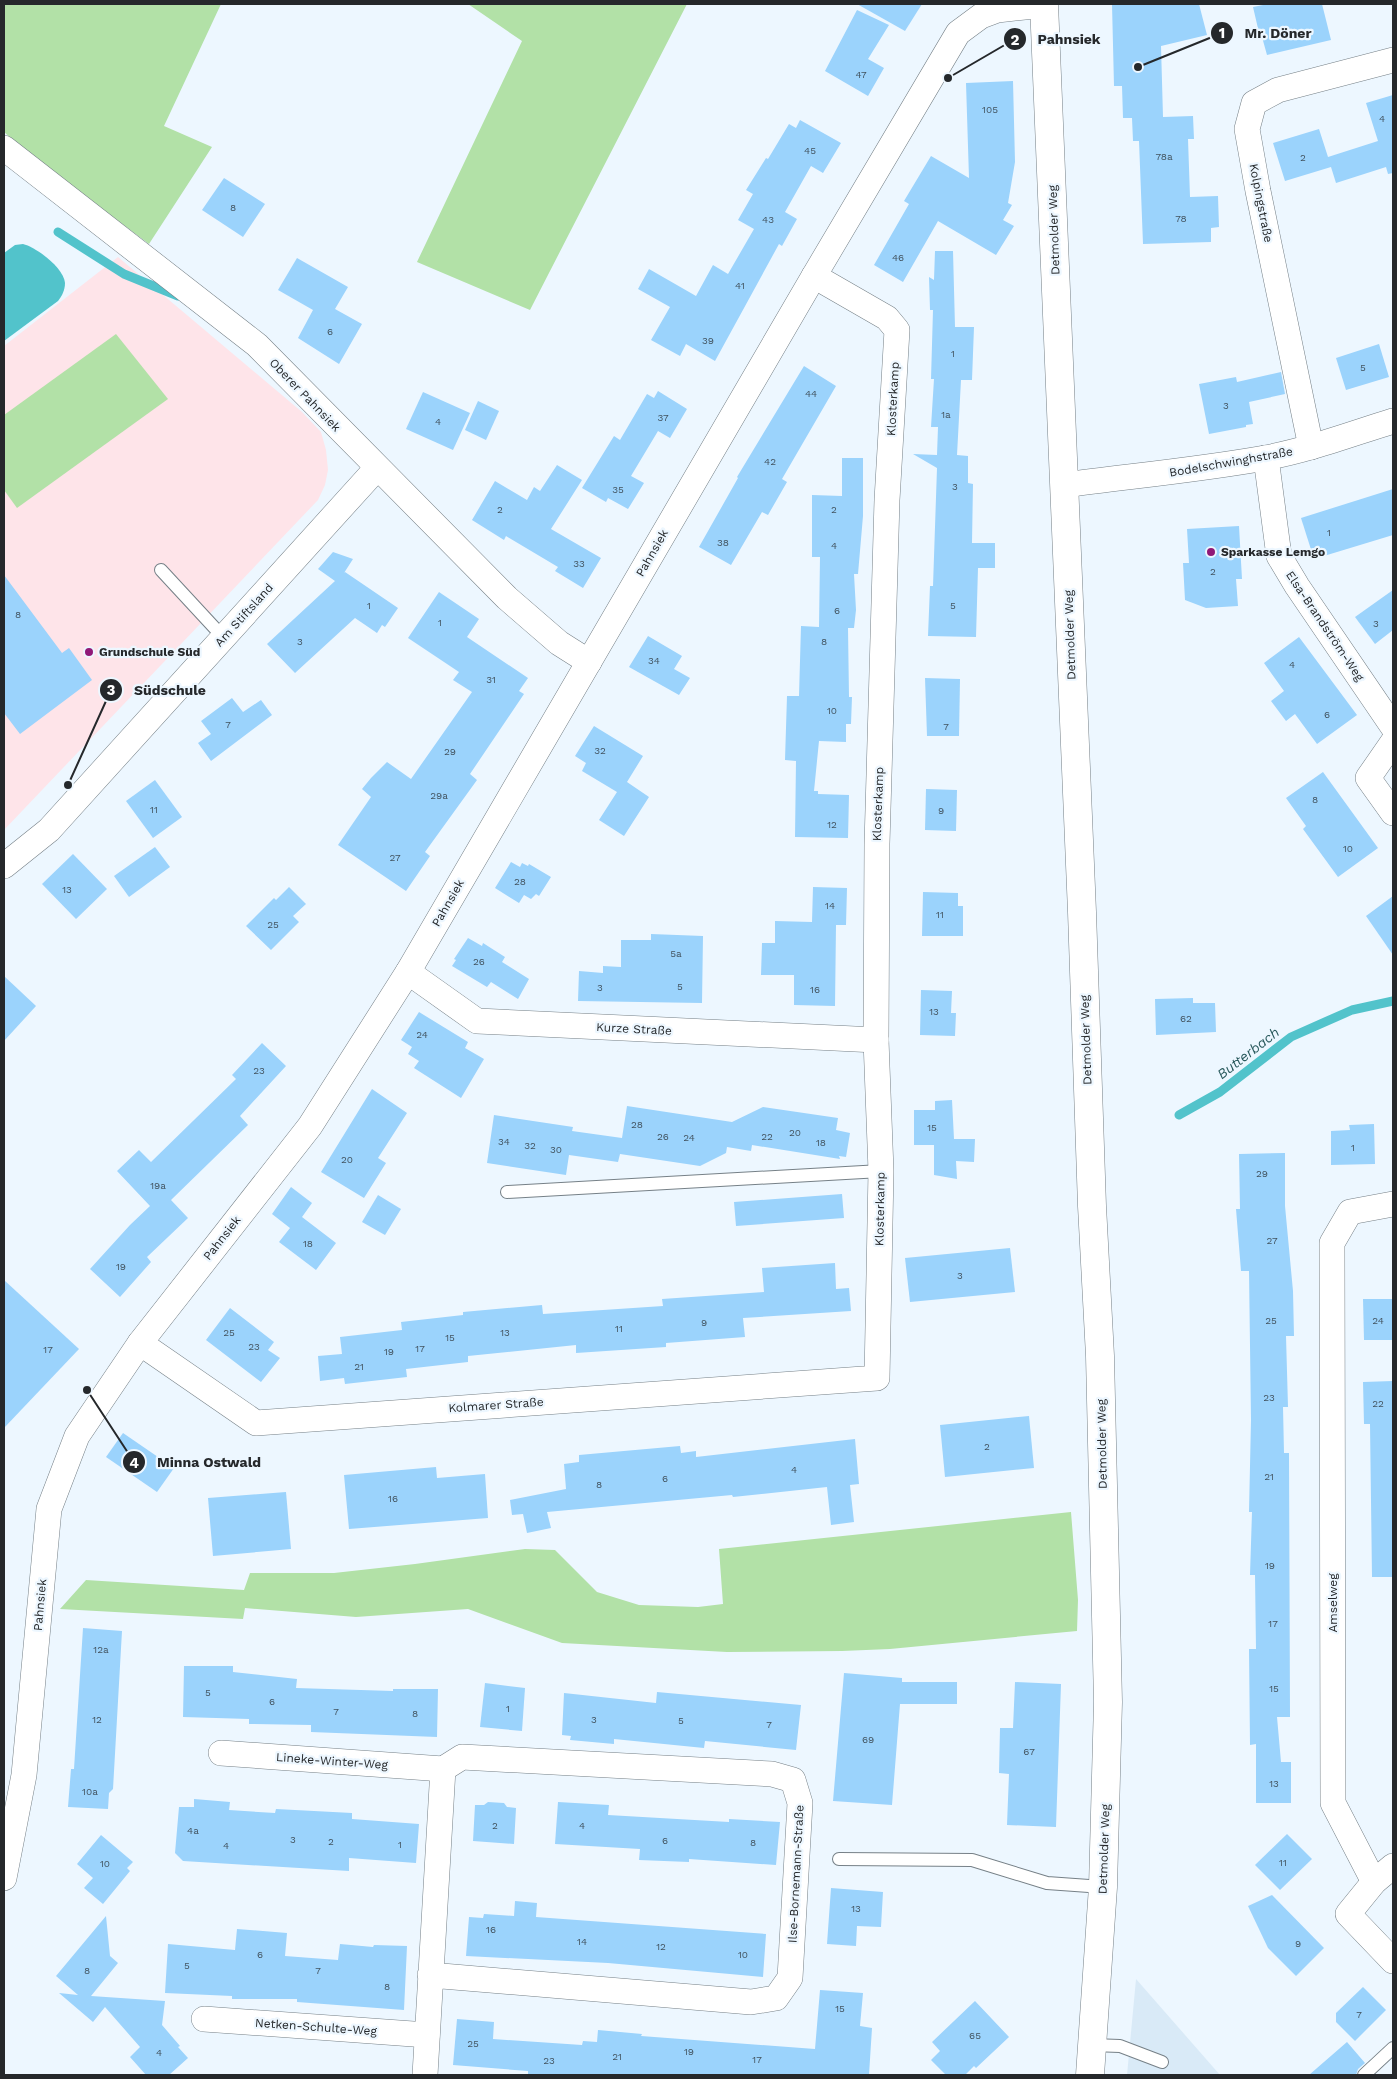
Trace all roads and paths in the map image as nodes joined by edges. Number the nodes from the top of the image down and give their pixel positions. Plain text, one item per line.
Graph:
1 (1044, 4) edge
2 (1393, 60) edge
3 (4, 148) edge
4 (814, 276) junction
5 (1393, 420) edge
6 (1311, 447) junction
7 (1266, 458) junction
8 (377, 468) junction
9 (1064, 485) junction
10 (161, 570) dead end
11 (223, 638) junction
12 (589, 662) junction
13 (1393, 727) edge
14 (1393, 742) edge
15 (1393, 813) edge
16 (4, 866) edge
17 (408, 972) junction
18 (876, 1040) junction
19 (881, 1171) junction
20 (507, 1192) dead end
21 (1393, 1204) edge
22 (140, 1343) junction
23 (877, 1378) joint
24 (221, 1753) dead end
25 (443, 1770) junction
26 (839, 1859) dead end
27 (1393, 1866) edge
28 (4, 1878) edge
29 (1374, 1882) junction
30 (1103, 1887) junction
31 (1393, 1961) edge
32 (430, 1976) junction
33 (204, 2019) dead end
34 (427, 2035) junction
35 (1092, 2045) junction
36 (1393, 2048) edge
37 (1162, 2062) dead end
38 (425, 2075) edge
39 (1090, 2075) edge
40 (1364, 2075) edge

1 - 4 street, Pahnsiek
1 - 9 street, Detmolder Weg
2 - 6 street, Kolpingstraße
3 - 8 street, Oberer Pahnsiek
4 - 12 street, Pahnsiek
4 - 18 street, Klosterkamp
5 - 6 street, Bodelschwinghstraße
6 - 7 street, Bodelschwinghstraße
7 - 9 street, Bodelschwinghstraße
7 - 13 street, Elsa-Brandström-Weg
8 - 11 street, Am Stiftsland
8 - 12 street, Oberer Pahnsiek
9 - 30 street, Detmolder Weg
10 - 11 lane
11 - 16 street, Am Stiftsland
12 - 17 street, Pahnsiek
14 - 15 street
17 - 18 street, Kurze Straße
17 - 22 street, Pahnsiek
18 - 19 street, Klosterkamp
19 - 20 lane
19 - 23 street, Klosterkamp
21 - 29 street, Amselweg
22 - 23 street, Kolmarer Straße
22 - 28 street, Pahnsiek
24 - 25 street, Lineke-Winter-Weg
25 - 32 street
25 - 32 street, Ilse-Bornemann-Straße
26 - 30 lane
27 - 29 street
29 - 31 street
30 - 35 street, Detmolder Weg
32 - 34 street
33 - 34 street, Netken-Schulte-Weg
34 - 38 street
35 - 37 lane
35 - 39 street, Detmolder Weg
36 - 40 lane

